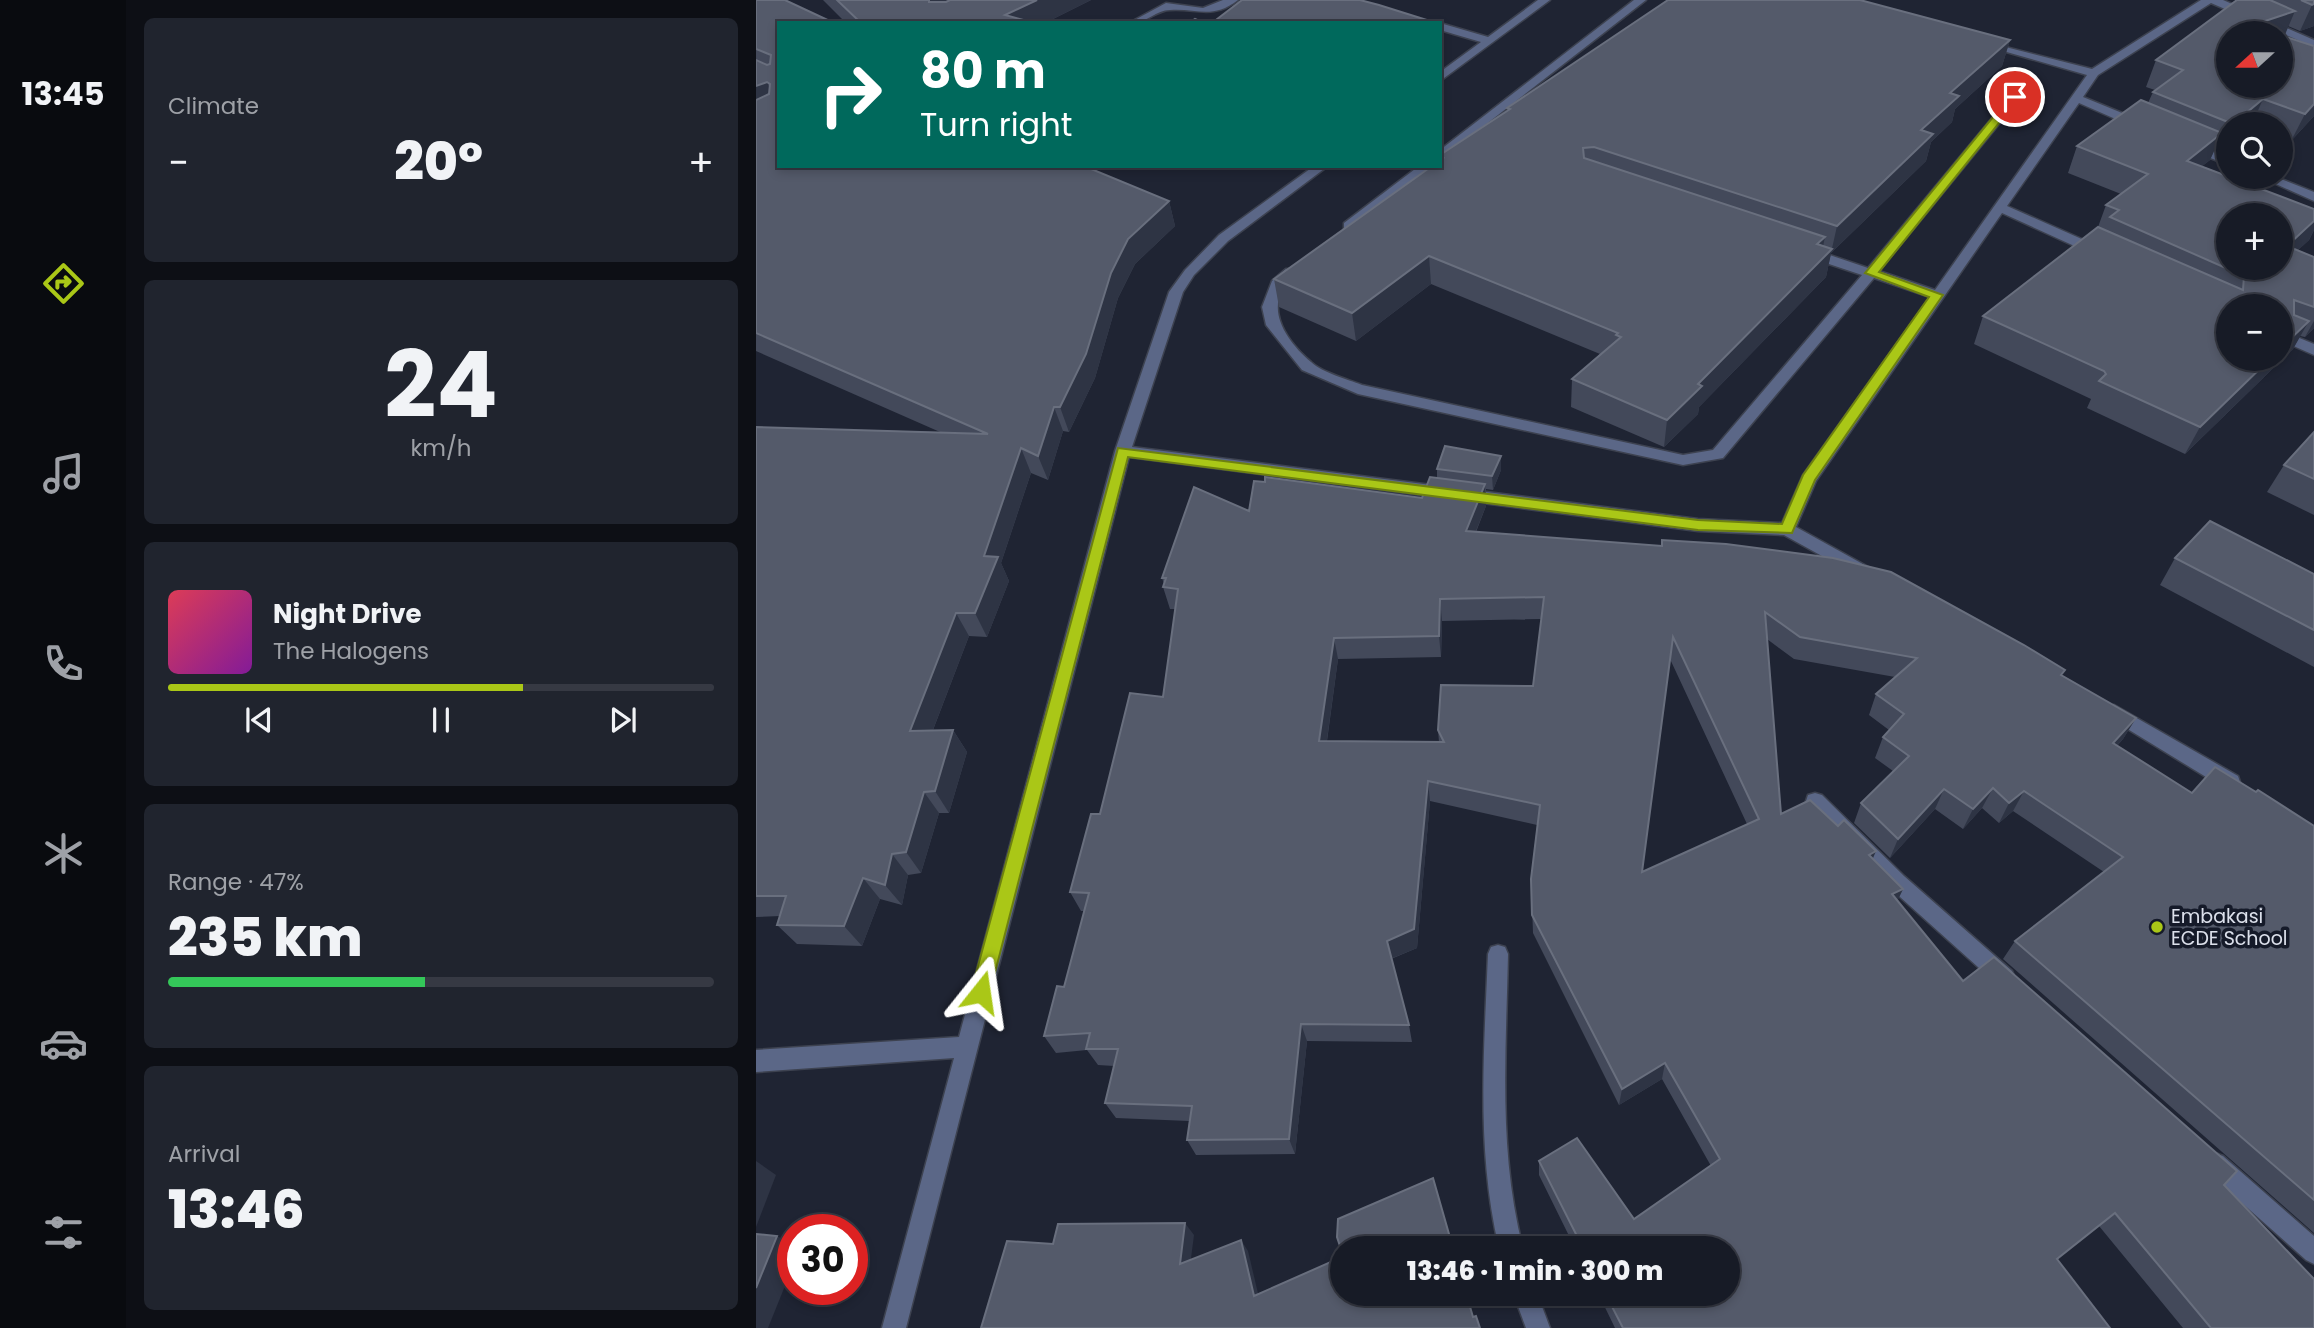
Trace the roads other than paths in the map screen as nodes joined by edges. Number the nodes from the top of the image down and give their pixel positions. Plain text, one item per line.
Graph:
1 (1149, 0) edge
2 (1233, 0) edge
3 (1545, 0) edge
4 (1641, 0) edge
5 (2208, 0) edge
6 (2214, 0) edge
7 (1166, 6) junction
8 (1138, 21) edge
9 (1442, 27) edge
10 (1975, 40) edge
11 (1490, 41) junction
12 (2314, 44) edge
13 (2094, 73) junction
14 (1442, 77) edge
15 (2031, 78) dead end
16 (2076, 98) junction
17 (2152, 130) edge
18 (2177, 140) edge
19 (1442, 154) edge
20 (2216, 156) edge
21 (1319, 168) edge
22 (1424, 168) edge
23 (2293, 188) edge
24 (2314, 197) edge
25 (2000, 207) junction
26 (1342, 232) edge
27 (1794, 248) edge
28 (2114, 259) edge
29 (1300, 265) edge
30 (1871, 273) junction
31 (1937, 295) junction
32 (2293, 340) edge
33 (2314, 350) edge
34 (1123, 452) junction
35 (1787, 529) junction
36 (1884, 583) edge
37 (2100, 703) edge
38 (2243, 789) edge
39 (1815, 801) edge
40 (1498, 954) dead end
41 (2022, 993) edge
42 (967, 1046) junction
43 (756, 1062) edge
44 (2199, 1151) edge
45 (1507, 1236) edge
46 (2314, 1252) edge
47 (1530, 1306) edge
48 (894, 1328) edge
49 (1538, 1328) edge

1 - 7 street
2 - 7 street
3 - 11 street
4 - 19 street
5 - 13 street
6 - 12 street
7 - 8 street
9 - 11 street
10 - 13 street
11 - 14 street
13 - 16 street
15 - 30 street
16 - 17 street
16 - 25 street
18 - 20 street
21 - 34 street
22 - 26 street
23 - 24 street
25 - 28 street
25 - 31 street
27 - 30 street
29 - 30 street
30 - 31 street
31 - 35 street
32 - 33 street
34 - 35 street
34 - 42 street
35 - 36 street
37 - 38 street
39 - 41 street
40 - 45 street
42 - 43 street
42 - 48 street
44 - 46 street
47 - 49 street

